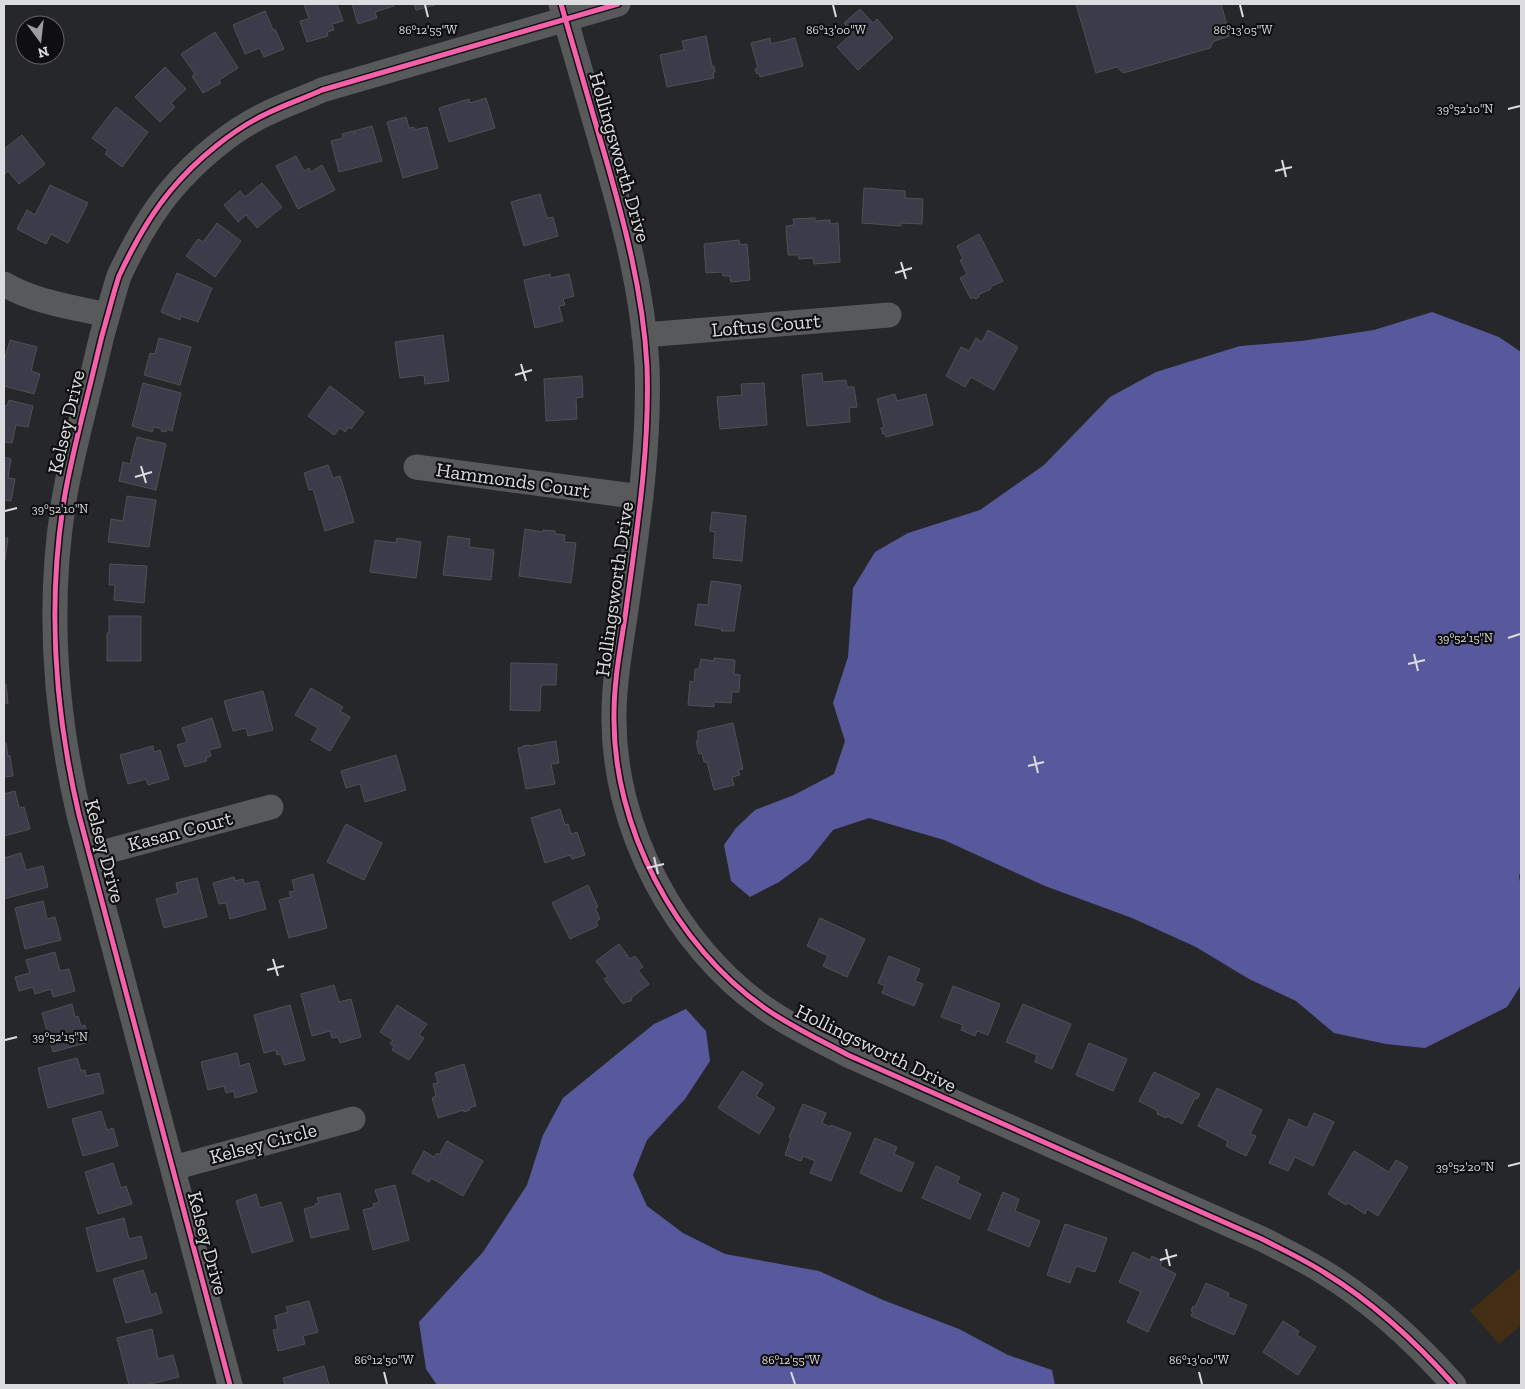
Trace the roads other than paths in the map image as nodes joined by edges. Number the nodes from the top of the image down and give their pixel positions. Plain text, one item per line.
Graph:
1 (618, 4) edge
2 (563, 11) edge
3 (4, 284) edge
4 (107, 315) junction
5 (888, 315) dead end
6 (644, 336) junction
7 (416, 467) dead end
8 (641, 497) junction
9 (271, 807) dead end
10 (90, 856) junction
11 (354, 1119) dead end
12 (173, 1168) junction
13 (230, 1385) edge
14 (1454, 1385) edge

1 - 2 street, Kelsey Drive
2 - 4 street, Kelsey Drive
2 - 6 street, Hollingsworth Drive
3 - 4 street
4 - 10 street, Kelsey Drive
5 - 6 street, Loftus Court
6 - 8 street, Hollingsworth Drive
7 - 8 street, Hammonds Court
8 - 14 street, Hollingsworth Drive
9 - 10 street, Kasan Court
10 - 12 street, Kelsey Drive
11 - 12 street, Kelsey Circle
12 - 13 street, Kelsey Drive

